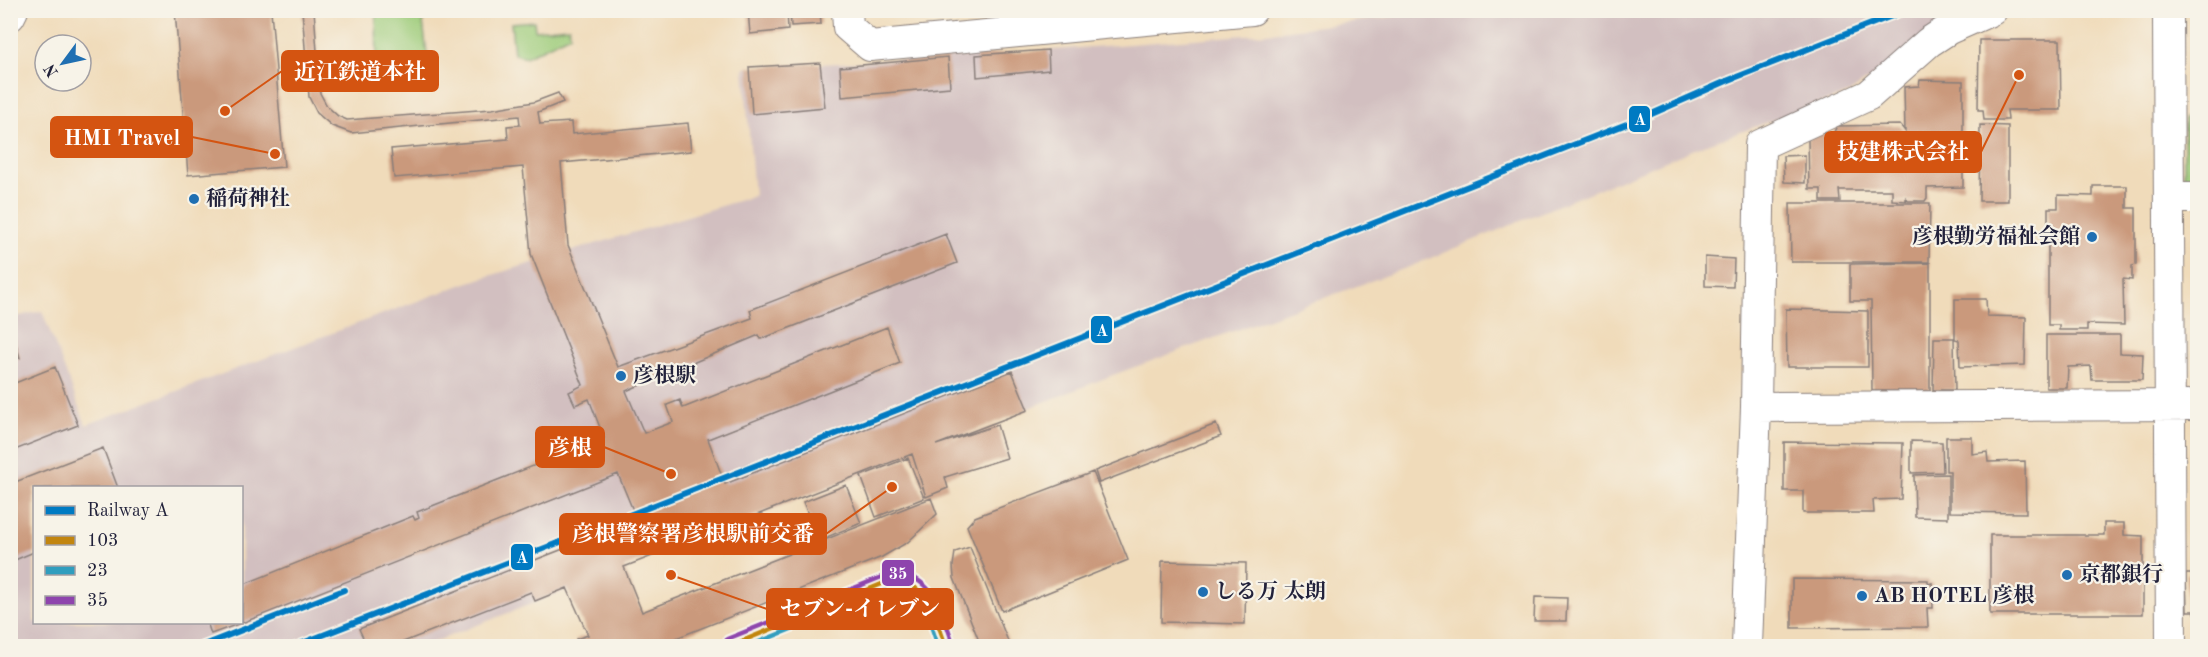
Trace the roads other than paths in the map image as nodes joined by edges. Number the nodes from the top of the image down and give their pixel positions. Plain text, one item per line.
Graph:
1 (13, 10) edge
2 (846, 10) edge
3 (1252, 10) edge
4 (1992, 10) edge
5 (2168, 10) edge
6 (10, 16) edge
7 (2183, 198) edge
8 (2184, 405) edge
9 (1756, 406) junction
10 (1748, 646) edge
11 (2170, 646) edge

1 - 6 street
2 - 3 street
4 - 9 street
5 - 7 street
7 - 8 street
8 - 9 street
8 - 11 street
9 - 10 street

